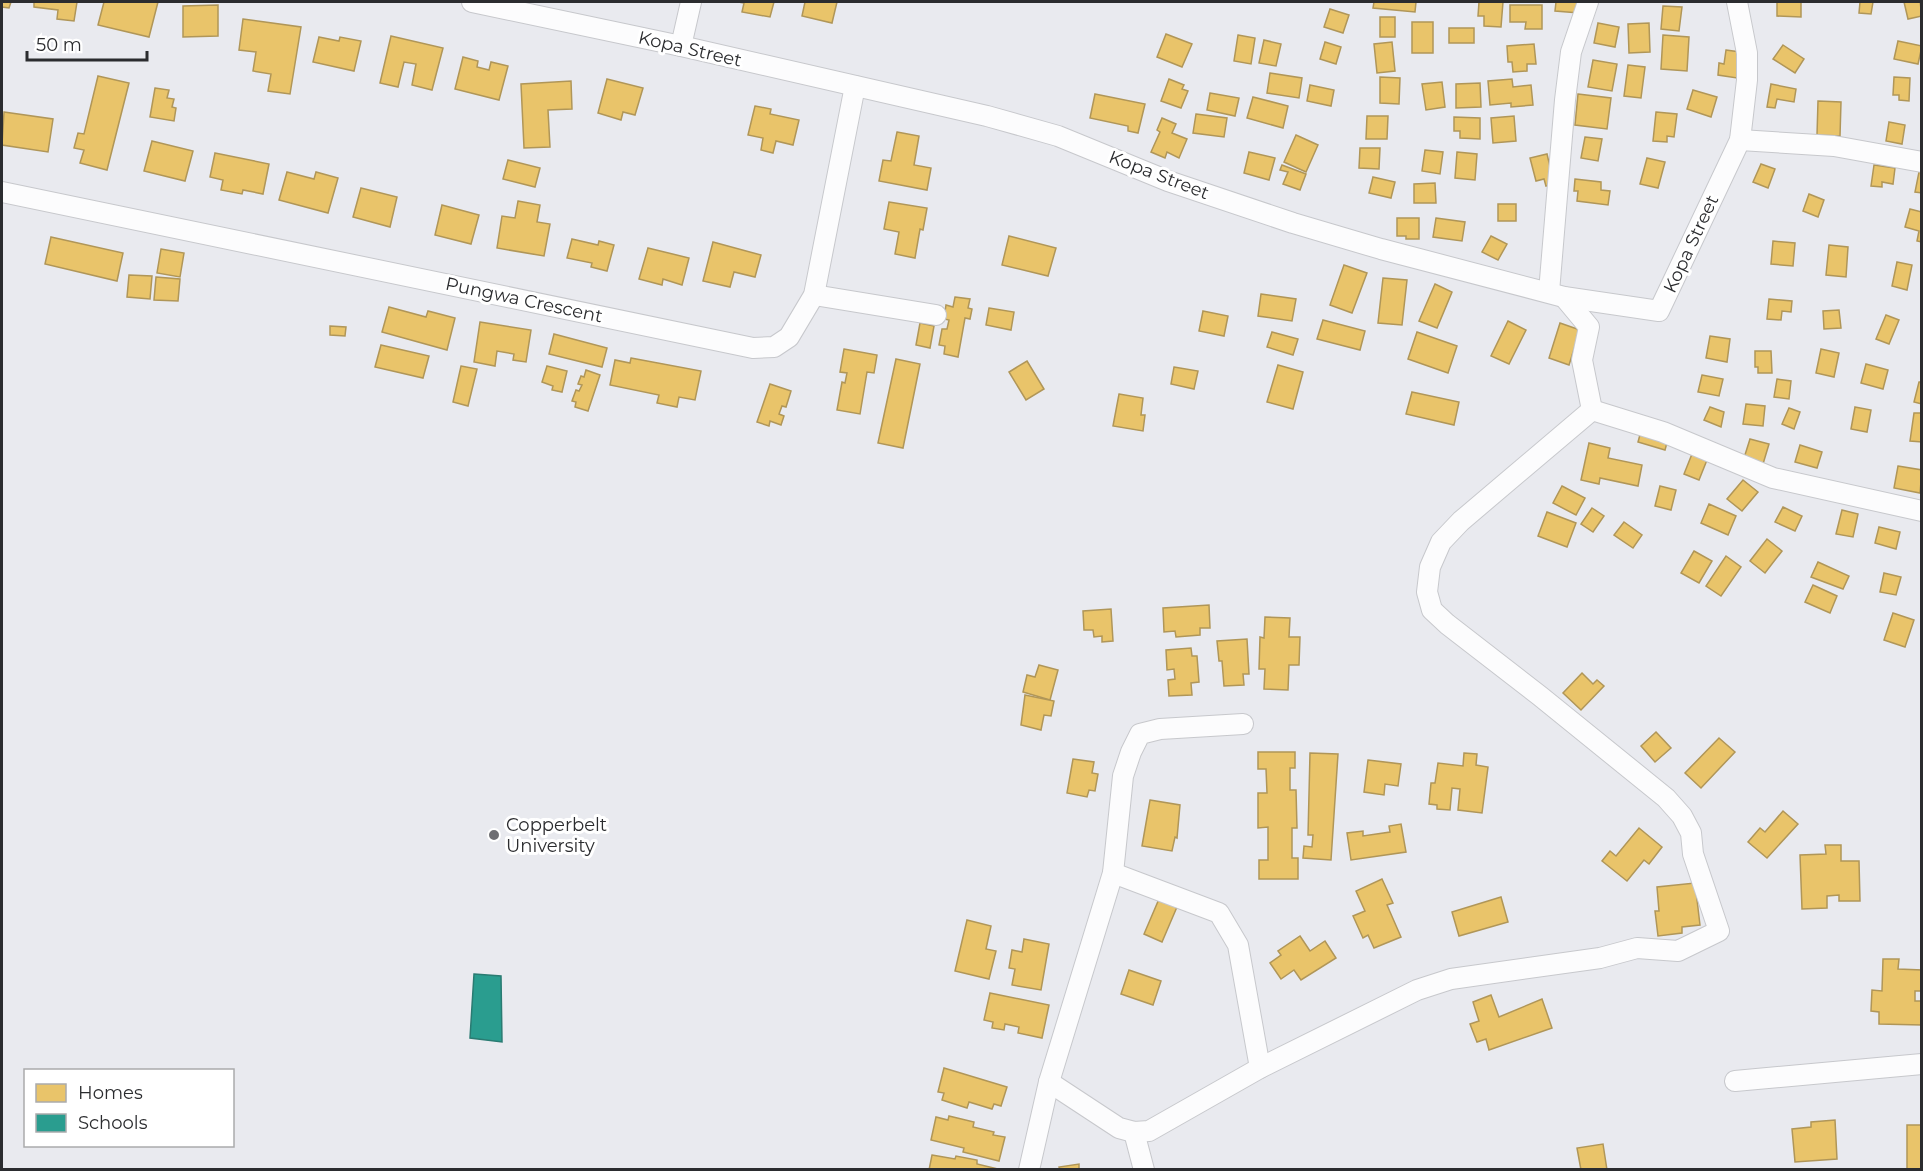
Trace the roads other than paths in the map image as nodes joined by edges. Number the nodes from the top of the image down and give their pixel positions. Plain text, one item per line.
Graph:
1 (472, 2) edge
2 (691, 2) edge
3 (1588, 2) edge
4 (1737, 2) edge
5 (681, 46) junction
6 (855, 86) junction
7 (1740, 140) junction
8 (1922, 162) edge
9 (2, 192) edge
10 (814, 295) junction
11 (1557, 295) junction
12 (936, 315) dead end
13 (1592, 410) junction
14 (1922, 511) edge
15 (1243, 724) dead end
16 (1113, 873) junction
17 (1922, 1064) edge
18 (1260, 1068) junction
19 (1735, 1081) dead end
20 (1048, 1082) junction
21 (1134, 1132) junction
22 (1029, 1170) edge
23 (1144, 1170) edge

1 - 5 street, Kopa Street
2 - 5 street
3 - 11 street
4 - 7 street
5 - 6 street, Kopa Street
6 - 10 street, Pungwa Crescent
6 - 11 street, Kopa Street
7 - 8 street
7 - 11 street, Kopa Street
9 - 10 street, Pungwa Crescent
10 - 12 street
11 - 13 street
13 - 14 street
13 - 18 street
15 - 16 street
16 - 18 street
16 - 20 street
17 - 19 street
18 - 21 street
20 - 21 street
20 - 22 street
21 - 23 street

